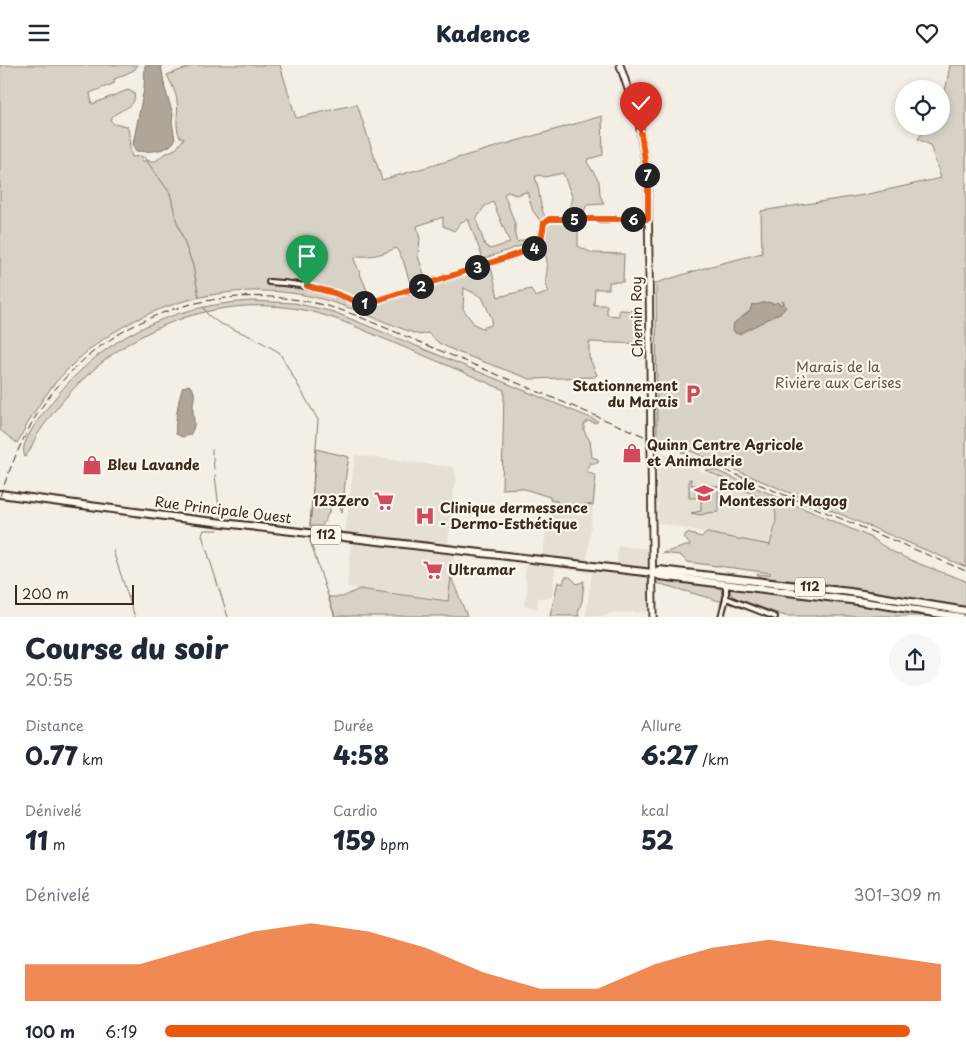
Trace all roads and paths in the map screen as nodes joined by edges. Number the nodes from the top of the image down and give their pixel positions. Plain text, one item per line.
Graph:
1 (620, 65) edge
2 (648, 219) junction
3 (269, 282) dead end
4 (0, 494) edge
5 (653, 573) junction
6 (726, 581) junction
7 (726, 598) junction
8 (961, 614) edge
9 (653, 617) edge
10 (721, 617) edge
11 (775, 617) edge

1 - 2 street, Chemin Roy
2 - 3 street
2 - 5 street, Chemin Roy
4 - 5 main road, Rue Principale Ouest / 112
5 - 6 main road, Rue Principale Ouest / 112
5 - 9 street, Chemin Roy
6 - 7 street
6 - 8 main road, Rue Principale Ouest / 112
7 - 10 street
7 - 11 street

